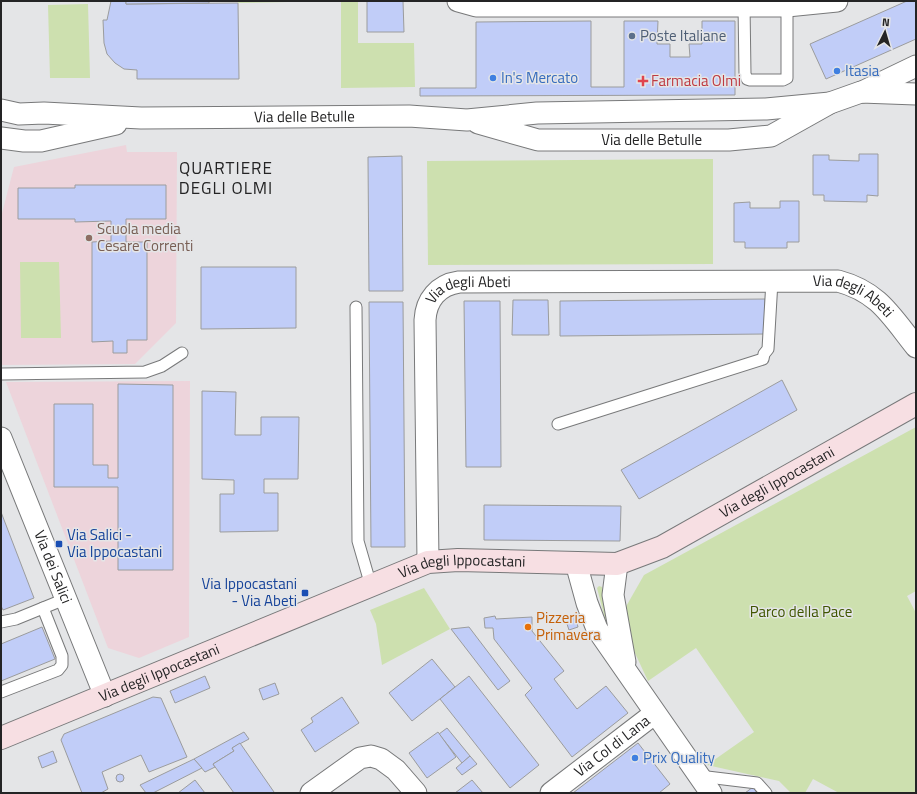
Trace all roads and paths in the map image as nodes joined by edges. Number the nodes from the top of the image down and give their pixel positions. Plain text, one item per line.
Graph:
1 (458, 1) edge
2 (837, 1) edge
3 (754, 4) edge
4 (786, 6) junction
5 (916, 66) edge
6 (861, 92) junction
7 (916, 94) edge
8 (830, 102) junction
9 (1, 110) edge
10 (141, 118) junction
11 (467, 120) junction
12 (1, 138) edge
13 (772, 281) junction
14 (356, 307) dead end
15 (916, 347) edge
16 (182, 353) dead end
17 (1, 374) edge
18 (916, 404) edge
19 (558, 424) dead end
20 (1, 438) edge
21 (428, 562) junction
22 (576, 563) junction
23 (617, 564) junction
24 (371, 586) junction
25 (64, 599) junction
26 (43, 608) junction
27 (1, 622) edge
28 (626, 671) junction
29 (1, 692) edge
30 (104, 696) junction
31 (654, 714) junction
32 (1, 738) edge
33 (698, 776) junction
34 (311, 793) edge
35 (416, 793) edge
36 (551, 793) edge
37 (711, 793) edge
38 (766, 793) edge

1 - 3 street
2 - 4 street
3 - 4 street
3 - 4 lane
5 - 6 street, Via delle Betulle
6 - 7 street, Via delle Betulle
6 - 8 street, Via delle Betulle
8 - 11 street, Via delle Betulle
8 - 11 street, Via delle Betulle
9 - 10 street, Via delle Betulle
10 - 11 street, Via delle Betulle
10 - 12 street, Via delle Betulle
13 - 15 street, Via degli Abeti
13 - 19 lane
13 - 21 street, Via degli Abeti
14 - 24 lane
16 - 17 lane
18 - 23 street, Via degli Ippocastani
20 - 25 street, Via dei Salici
21 - 22 street, Via degli Ippocastani
21 - 24 street, Via degli Ippocastani
22 - 23 street, Via degli Ippocastani
22 - 28 street
23 - 28 street
24 - 30 street, Via degli Ippocastani
25 - 26 lane
25 - 30 street, Via dei Salici
26 - 27 lane
26 - 29 lane
28 - 31 street
30 - 32 street, Via degli Ippocastani
31 - 33 street
31 - 36 street, Via Col di Lana
33 - 37 street
33 - 38 lane
34 - 35 street

